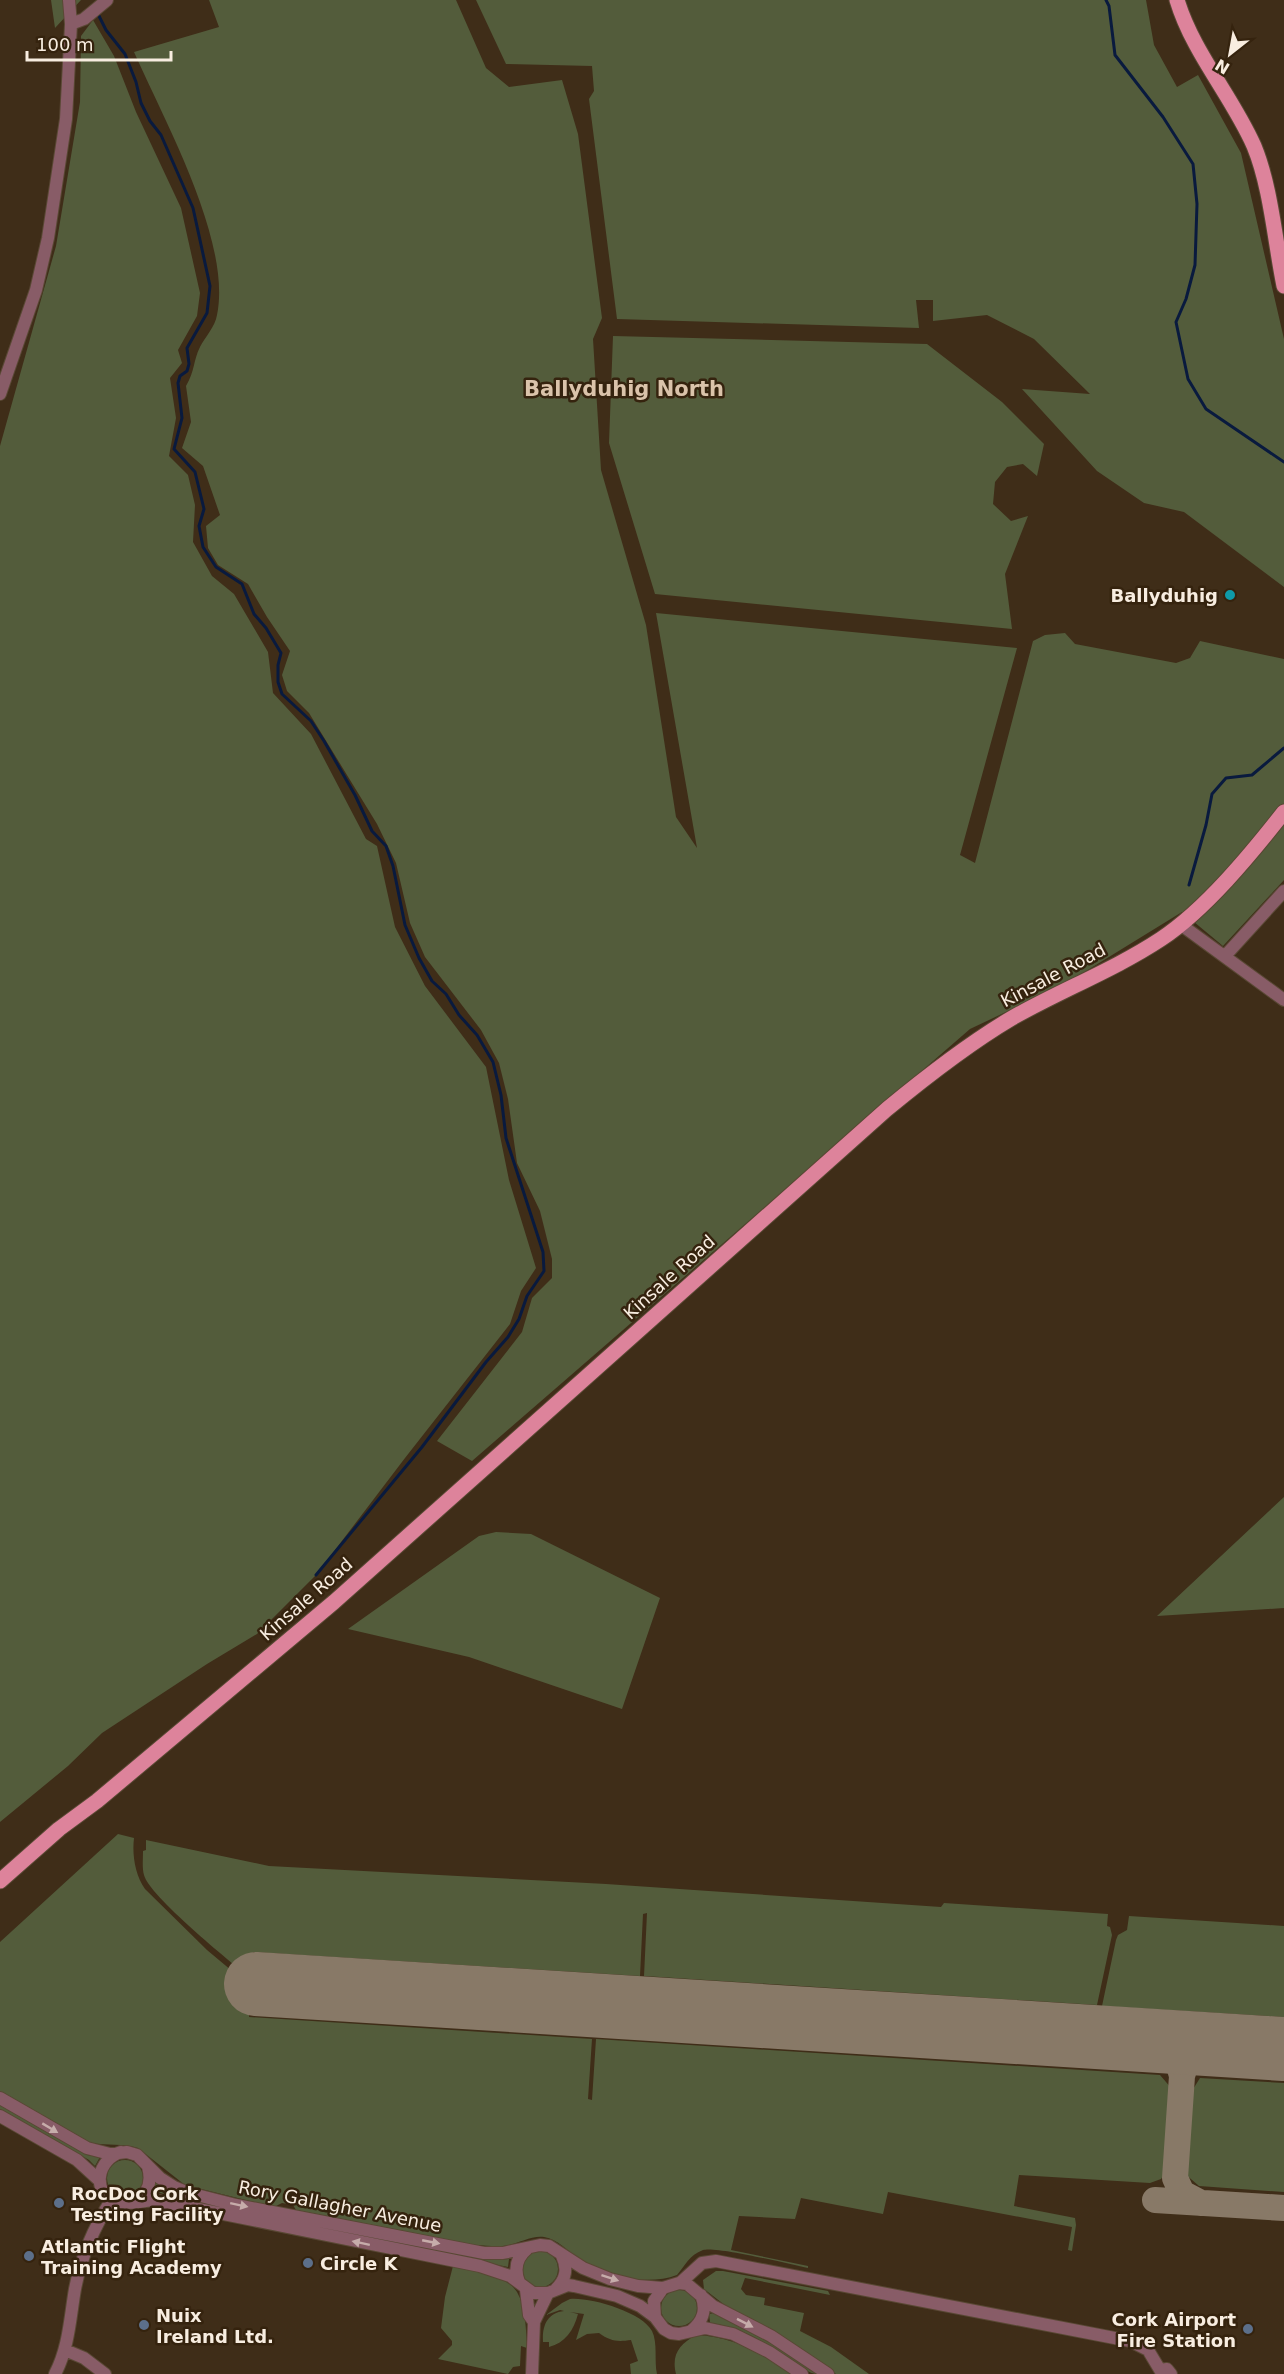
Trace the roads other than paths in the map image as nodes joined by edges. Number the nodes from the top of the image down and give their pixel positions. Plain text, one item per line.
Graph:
1 (69, 0) edge
2 (1177, 0) edge
3 (99, 7) edge
4 (71, 24) junction
5 (1284, 286) edge
6 (0, 394) edge
7 (1284, 812) edge
8 (1284, 891) edge
9 (1180, 924) junction
10 (1225, 956) junction
11 (1284, 1000) edge
12 (97, 1801) junction
13 (0, 1881) edge
14 (0, 1893) edge
15 (0, 2098) edge
16 (0, 2116) edge
17 (121, 2152) junction
18 (148, 2167) junction
19 (99, 2181) junction
20 (112, 2199) junction
21 (133, 2202) junction
22 (532, 2246) junction
23 (561, 2256) junction
24 (691, 2273) junction
25 (680, 2283) junction
26 (523, 2286) junction
27 (663, 2288) junction
28 (695, 2289) junction
29 (552, 2291) junction
30 (655, 2317) junction
31 (534, 2322) junction
32 (691, 2331) junction
33 (65, 2350) junction
34 (1162, 2373) edge
35 (55, 2374) edge
36 (105, 2374) edge
37 (532, 2374) edge
38 (802, 2374) edge
39 (828, 2374) edge

1 - 4 street
2 - 5 main road
3 - 4 street
4 - 6 street
7 - 9 main road, Kinsale Road
8 - 10 street
9 - 10 street
9 - 12 main road, Kinsale Road
10 - 11 street
12 - 13 main road, Kinsale Road
12 - 14 main road, Kinsale Road
15 -> 17 street, Rory Gallagher Avenue
16 - 19 street
17 - 18 street, Rory Gallagher Avenue
17 - 19 street
18 - 21 street
18 -> 22 street, Rory Gallagher Avenue
19 - 20 street
20 - 21 street, Rory Gallagher Avenue
20 - 33 street
26 -> 21 street, Rory Gallagher Avenue
22 - 23 street, Rory Gallagher Avenue
22 - 26 street
23 -> 27 street, Rory Gallagher Avenue
23 - 29 street
24 - 25 street
24 - 28 street
24 - 34 street
25 - 27 street, Rory Gallagher Avenue
25 - 28 street
26 - 29 street, Rory Gallagher Avenue
26 - 31 street
27 - 30 street
28 - 32 street
28 -> 39 street
29 - 30 street, Rory Gallagher Avenue
29 - 31 street
30 - 32 street, Rory Gallagher Avenue
31 - 37 street
32 - 38 street, Rory Gallagher Avenue
33 - 35 street
33 - 36 street

